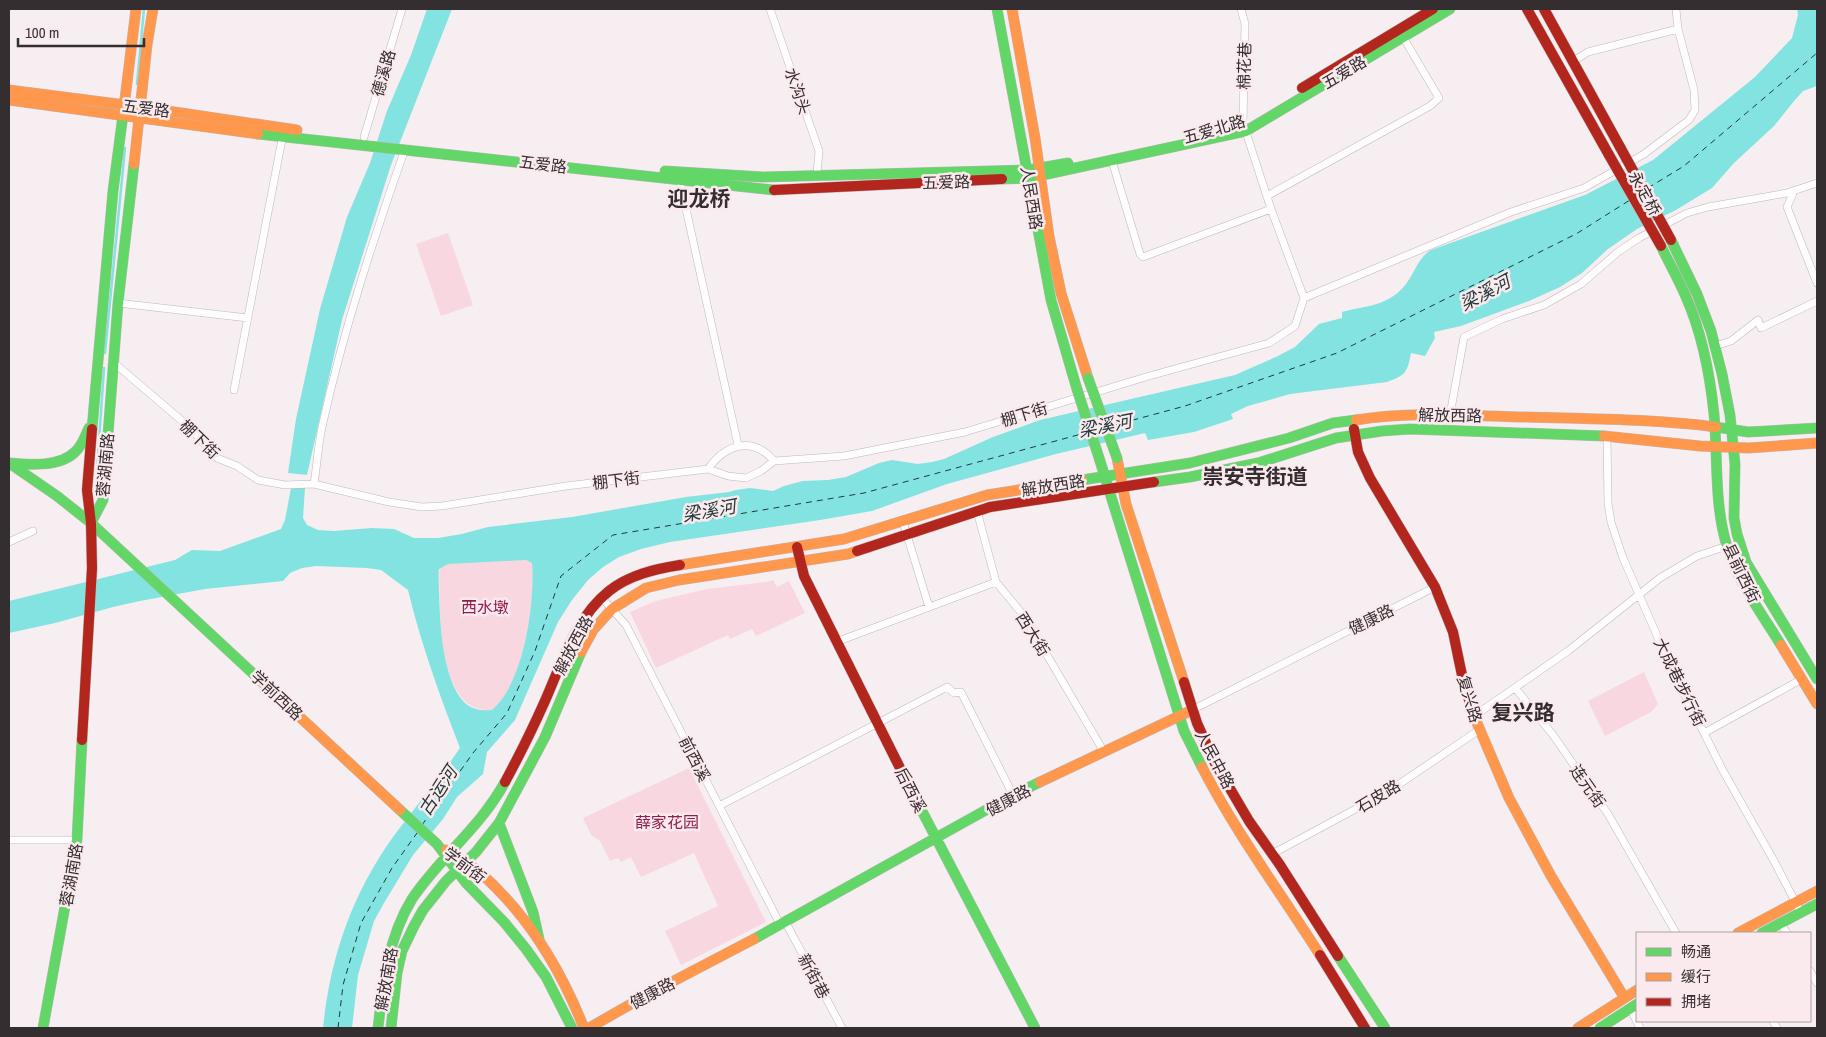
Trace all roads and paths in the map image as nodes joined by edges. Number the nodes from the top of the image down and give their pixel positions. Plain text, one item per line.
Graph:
1 (136, 9) edge
2 (153, 9) edge
3 (402, 9) edge
4 (770, 9) edge
5 (997, 9) edge
6 (1012, 9) edge
7 (1242, 9) edge
8 (1433, 9) edge
9 (1450, 9) edge
10 (1527, 9) edge
11 (1544, 9) edge
12 (1676, 9) edge
13 (1678, 29) junction
14 (1402, 37) junction
15 (1572, 62) junction
16 (9, 90) edge
17 (9, 100) edge
18 (122, 110) junction
19 (141, 112) junction
20 (1245, 127) junction
21 (283, 133) junction
22 (369, 140) junction
23 (407, 145) junction
24 (1112, 160) junction
25 (1040, 173) junction
26 (817, 174) junction
27 (1028, 174) junction
28 (679, 176) junction
29 (1817, 183) edge
30 (1794, 191) junction
31 (1267, 196) junction
32 (1271, 209) junction
33 (1817, 283) edge
34 (1304, 298) junction
35 (1817, 301) edge
36 (118, 303) junction
37 (248, 318) junction
38 (1715, 346) junction
39 (97, 360) junction
40 (113, 362) junction
41 (234, 390) dead end
42 (1450, 415) junction
43 (1352, 419) junction
44 (92, 423) junction
45 (1715, 427) junction
46 (1817, 428) edge
47 (1731, 430) junction
48 (1355, 434) junction
49 (1607, 436) junction
50 (1817, 442) edge
51 (738, 445) junction
52 (1716, 446) junction
53 (1733, 447) junction
54 (1117, 458) joint
55 (774, 461) junction
56 (1100, 461) joint
57 (9, 463) edge
58 (708, 469) junction
59 (1121, 474) junction
60 (1104, 477) junction
61 (314, 484) junction
62 (1123, 488) junction
63 (1109, 490) junction
64 (977, 511) junction
65 (903, 522) junction
66 (91, 523) junction
67 (33, 531) dead end
68 (907, 534) junction
69 (9, 542) edge
70 (1727, 546) junction
71 (798, 547) junction
72 (800, 562) junction
73 (996, 582) junction
74 (1435, 587) junction
75 (1639, 595) junction
76 (601, 597) junction
77 (929, 606) junction
78 (612, 609) junction
79 (836, 642) junction
80 (1802, 679) junction
81 (1817, 680) edge
82 (1516, 689) junction
83 (1817, 704) edge
84 (1192, 710) junction
85 (1180, 716) junction
86 (1474, 716) junction
87 (878, 725) junction
88 (1479, 730) junction
89 (1704, 733) junction
90 (1104, 752) junction
91 (1013, 795) junction
92 (719, 806) junction
93 (499, 823) junction
94 (936, 839) junction
95 (9, 840) edge
96 (77, 840) junction
97 (437, 844) joint
98 (1272, 854) junction
99 (449, 855) junction
100 (465, 863) junction
101 (457, 870) junction
102 (1817, 891) edge
103 (1795, 903) junction
104 (1817, 904) edge
105 (1800, 913) junction
106 (1780, 923) junction
107 (783, 925) junction
108 (1675, 932) edge
109 (1740, 932) edge
110 (1764, 932) edge
111 (1786, 932) edge
112 (540, 943) junction
113 (1636, 991) edge
114 (1624, 997) junction
115 (1634, 1006) edge
116 (44, 1028) edge
117 (378, 1028) edge
118 (391, 1028) edge
119 (572, 1028) edge
120 (584, 1028) edge
121 (589, 1028) edge
122 (842, 1028) edge
123 (1035, 1028) edge
124 (1364, 1028) edge
125 (1385, 1028) edge
126 (1578, 1028) edge
127 (1600, 1028) edge

1 - 18 main road, 蓉湖南路
2 - 19 main road, 蓉湖南路
3 - 22 street, 德溪路
4 - 26 street, 水沟头
5 - 27 main road, 人民西路
6 - 25 main road, 人民西路
7 - 20 street, 棉花巷
8 - 20 main road, 五爱北路
9 - 14 main road, 五爱路
10 - 45 main road, 永定桥, bridge
11 - 15 main road, 永定桥
12 - 13 street
13 - 15 street
13 - 34 street
14 - 20 main road, 五爱路
14 - 31 street
15 - 38 main road, 永定桥, bridge
16 - 18 main road, 五爱路
17 - 18 main road, 五爱路
18 - 19 main road, 五爱路
18 - 39 main road, 蓉湖南路
19 - 21 main road, 五爱路
19 - 36 main road, 蓉湖南路
20 - 24 main road, 五爱路
20 - 25 main road, 五爱北路
20 - 31 street, 棉花巷
21 - 22 main road, 五爱路
21 - 37 street
22 - 23 main road, 五爱路
23 - 28 main road, 五爱路
23 - 61 street
24 - 25 main road, 五爱路
24 - 32 street
25 - 27 main road, 五爱北路
25 - 54 main road, 人民西路, bridge
26 - 27 main road, 五爱路
26 - 28 main road, 五爱路
27 - 28 main road, 五爱路
27 - 56 main road, 人民西路, bridge
28 - 51 street
29 - 30 street
30 - 33 street
30 - 42 street
31 - 32 street, 棉花巷
32 - 34 street, 棉花巷
34 - 55 street, 棚下街
35 - 38 street
36 - 37 street
36 - 40 main road, 蓉湖南路
37 - 41 street
38 - 47 main road, 县前西街
39 - 40 main road
39 - 44 main road, 蓉湖南路
40 - 61 street, 棚下街
40 - 66 main road, 蓉湖南路
42 - 43 main road, 解放西路
42 - 45 main road, 解放西路
43 - 48 main road, 复兴路
43 - 59 main road, 解放西路
44 - 57 main road
44 - 66 main road, 蓉湖南路
45 - 47 main road, 解放西路
45 - 52 main road, 县前西街
46 - 47 main road, 解放西路
47 - 53 main road, 县前西街
48 - 49 main road, 解放西路
48 - 62 main road, 解放西路
48 - 74 main road, 复兴路
49 - 52 main road, 解放西路
49 - 75 street, 大成巷步行街
50 - 53 main road, 解放西路
51 - 55 street
51 - 58 street
52 - 53 main road, 解放西路
52 - 70 main road, 县前西街
53 - 81 main road, 县前西街
54 - 59 main road, 人民中路
55 - 58 street, 棚下街
56 - 60 main road, 人民中路
57 - 66 main road
58 - 61 street, 棚下街
59 - 60 main road, 解放西路
59 - 62 main road, 人民中路
60 - 63 main road, 人民中路
60 - 65 main road, 解放西路
62 - 63 main road, 解放西路
62 - 84 main road, 人民中路
63 - 64 main road, 解放西路
63 - 85 main road, 人民中路
64 - 68 main road, 解放西路
64 - 73 street, 西大街
65 - 68 street
65 - 71 main road, 解放西路
66 - 96 main road, 蓉湖南路
66 - 97 main road, 学前西路
67 - 69 street
68 - 72 main road, 解放西路
68 - 77 street
70 - 75 street
70 - 80 main road, 县前西街
71 - 72 main road, 后西溪
71 - 76 main road, 解放西路
72 - 78 main road, 解放西路
72 - 79 main road, 后西溪
73 - 77 street
73 - 90 street, 西大街
74 - 84 street, 健康路
74 - 86 main road, 复兴路
75 - 82 street
75 - 89 street, 大成巷步行街
76 - 78 street, 前西溪
76 - 99 main road, 解放西路
77 - 79 street
78 - 92 street, 前西溪
78 - 93 main road, 解放西路
79 - 87 main road, 后西溪
80 - 83 main road, 县前西街
80 - 89 street
82 - 86 street
82 - 108 street, 连元街
84 - 85 main road, 健康路
84 - 98 main road, 人民中路
85 - 90 main road, 健康路
85 - 124 main road, 人民中路
86 - 88 main road, 复兴路
87 - 91 street
87 - 92 street
87 - 94 main road, 后西溪
88 - 98 street, 石皮路
88 - 114 main road, 复兴路
89 - 103 street, 大成巷步行街
90 - 91 main road, 健康路
91 - 94 main road, 健康路
92 - 107 street, 前西溪
93 - 100 main road, 解放西路
93 - 112 main road
94 - 107 main road, 健康路
94 - 123 main road, 后西溪
95 - 96 street
96 - 116 main road, 蓉湖南路
97 - 99 main road, 学前街
98 - 125 main road, 人民中路
99 - 100 main road, 学前街
99 - 101 main road, 学前街
99 - 117 main road, 解放南路
100 - 101 main road, 解放南路
100 - 112 main road, 学前街
101 - 118 main road, 解放南路
101 - 119 main road, 学前街
102 - 103 main road
103 - 105 street, 大成巷步行街
103 - 109 main road
104 - 105 main road
105 - 106 main road
106 - 110 main road
106 - 111 street
107 - 121 main road, 健康路
107 - 122 street, 新街巷
112 - 120 main road, 学前街
113 - 114 main road
114 - 126 main road
115 - 127 main road

